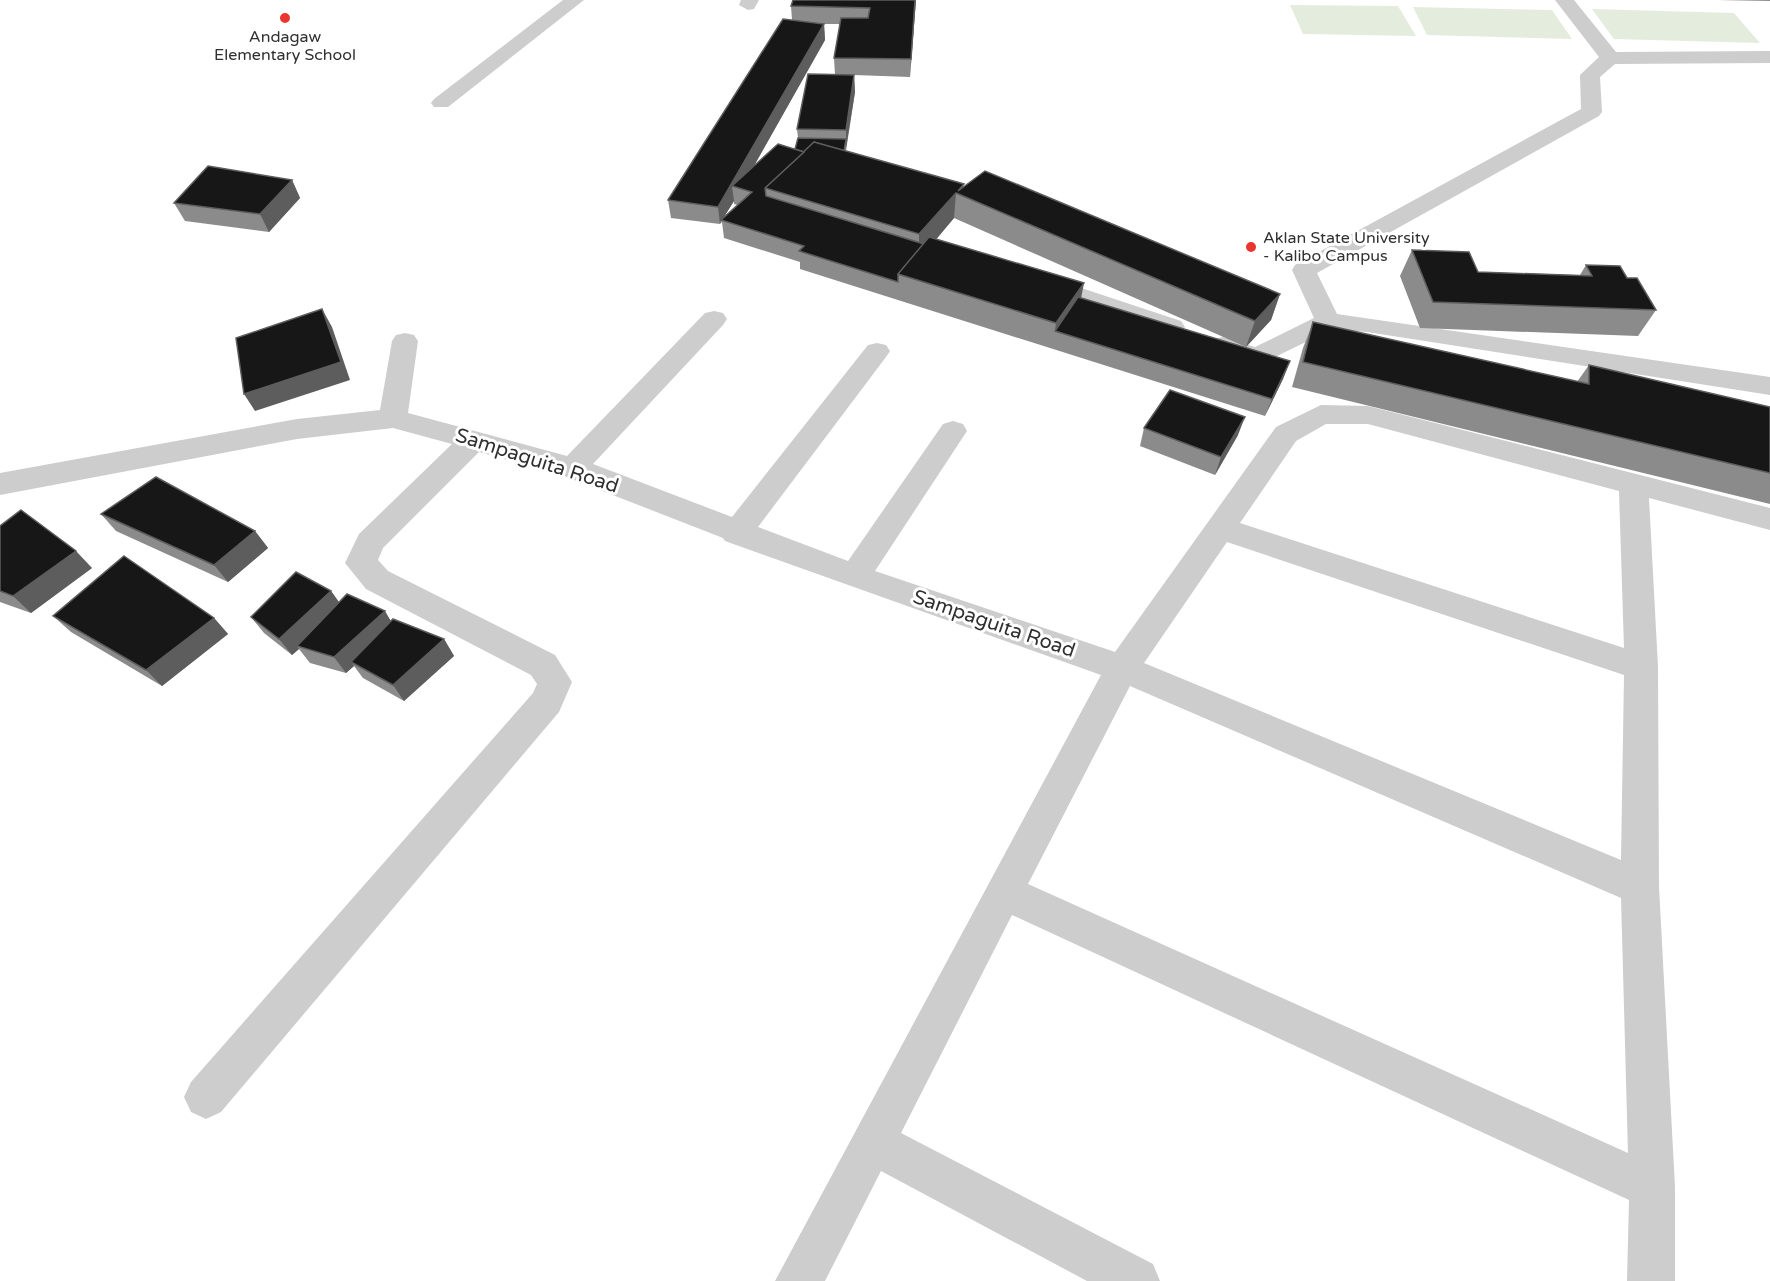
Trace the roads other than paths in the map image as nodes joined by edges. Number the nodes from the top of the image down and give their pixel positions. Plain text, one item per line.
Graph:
1 (575, 0) edge
2 (1564, 0) edge
3 (1770, 57) edge
4 (1610, 58) junction
5 (441, 103) dead end
6 (1021, 275) edge
7 (714, 320) dead end
8 (1328, 321) junction
9 (405, 341) dead end
10 (877, 351) dead end
11 (1770, 386) edge
12 (393, 418) junction
13 (953, 431) dead end
14 (474, 440) junction
15 (573, 468) junction
16 (0, 484) edge
17 (1634, 484) junction
18 (1770, 519) edge
19 (1219, 528) junction
20 (736, 533) junction
21 (855, 576) junction
22 (1641, 667) junction
23 (1122, 668) junction
24 (1640, 887) junction
25 (1004, 892) junction
26 (206, 1097) dead end
27 (872, 1143) junction
28 (1652, 1187) junction
29 (799, 1281) edge
30 (1136, 1281) edge
31 (1651, 1281) edge

1 - 5 street
2 - 4 street
3 - 4 street
4 - 8 street
6 - 8 street
7 - 15 street
8 - 11 street
9 - 12 street
10 - 20 street
12 - 14 street, Sampaguita Road
12 - 16 street, Sampaguita Road
13 - 21 street
14 - 15 street, Sampaguita Road
14 - 26 street
15 - 20 street, Sampaguita Road
17 - 18 street
17 - 19 street
17 - 22 street
19 - 22 street
19 - 23 street
20 - 21 street, Sampaguita Road
21 - 23 street, Sampaguita Road
22 - 24 street
23 - 24 street, Sampaguita Road
23 - 25 street
24 - 28 street
25 - 27 street
25 - 28 street
27 - 29 street
27 - 30 street
28 - 31 street

